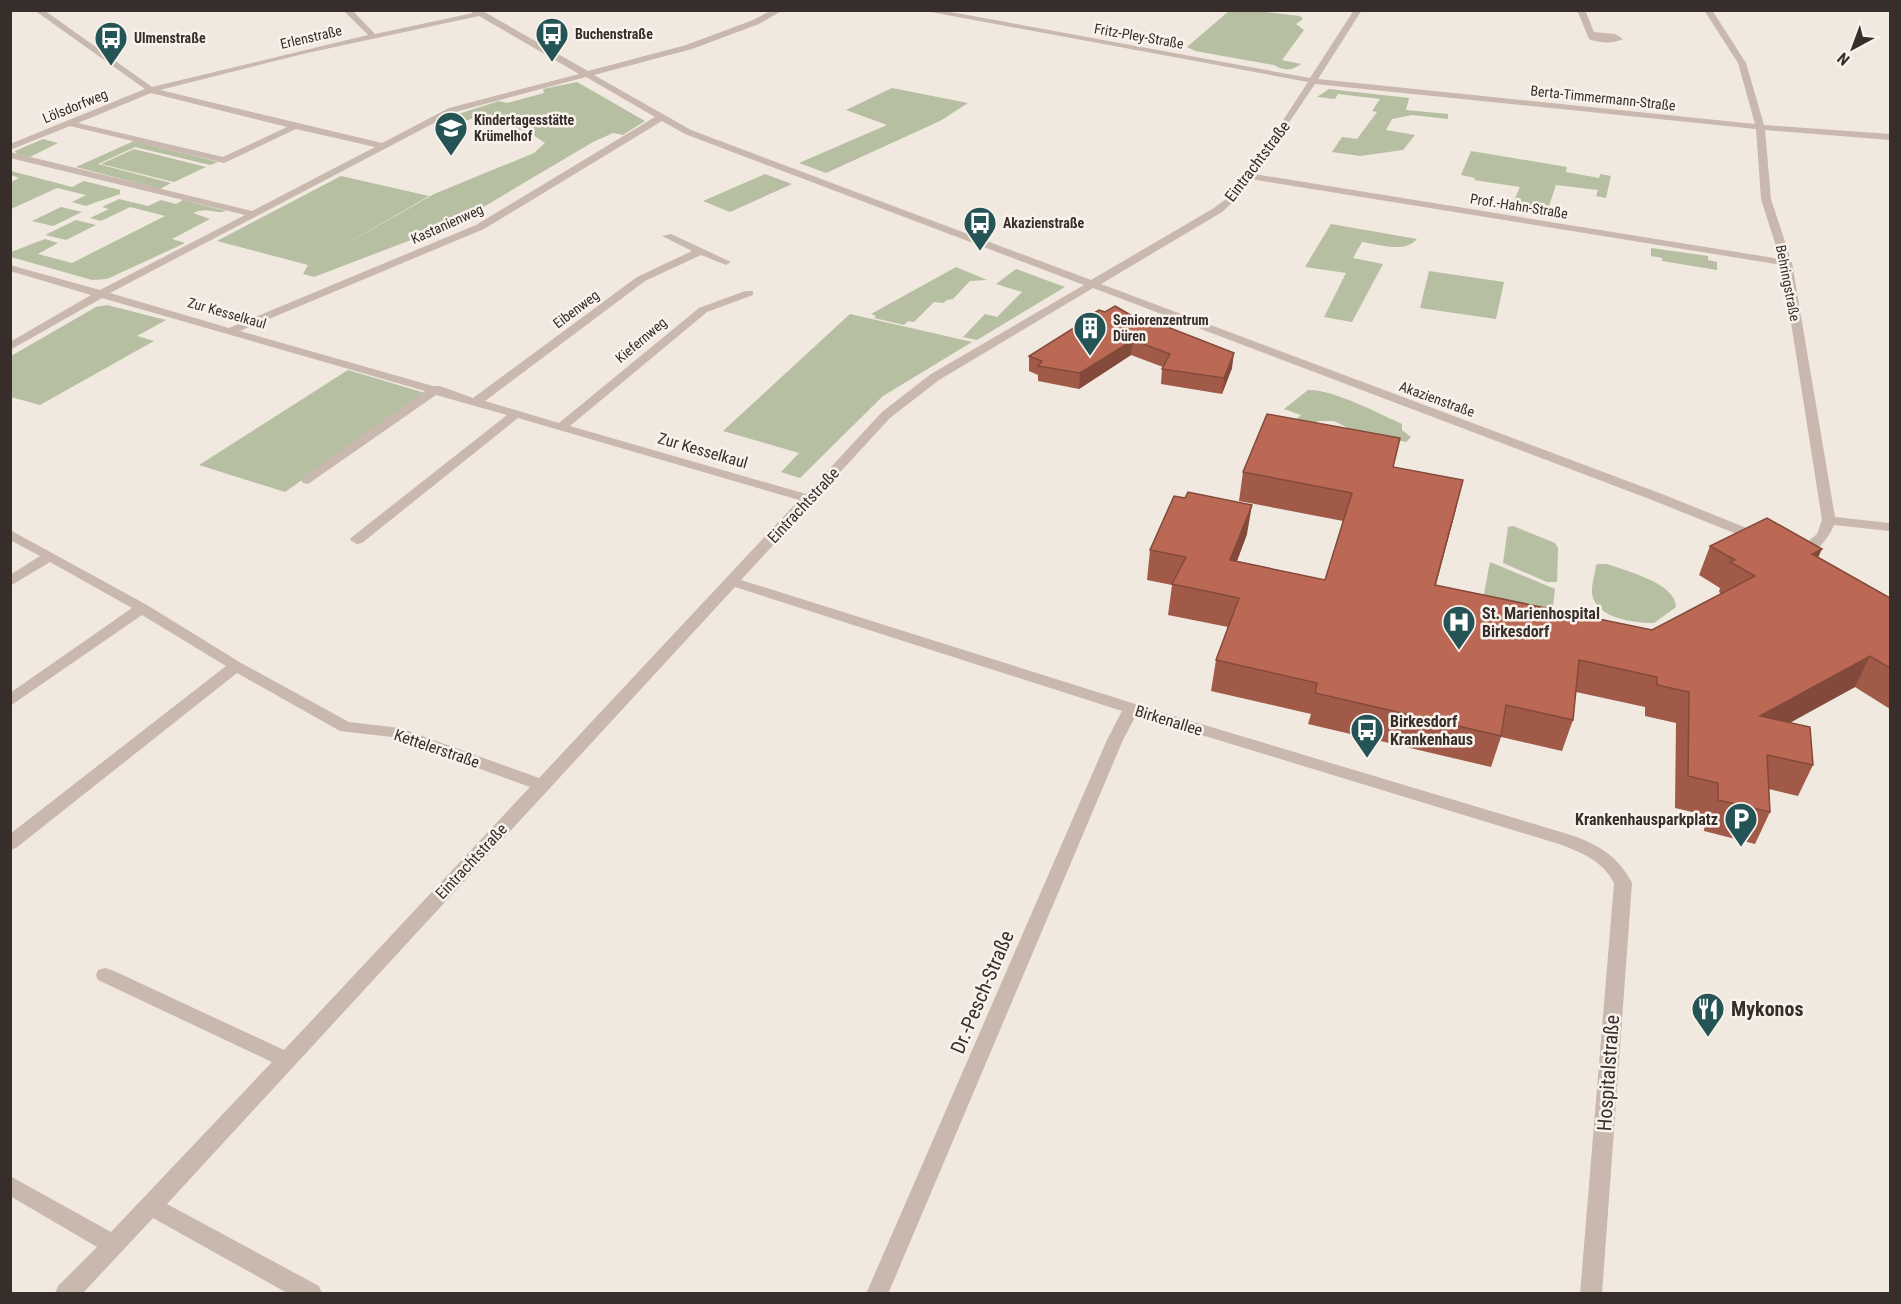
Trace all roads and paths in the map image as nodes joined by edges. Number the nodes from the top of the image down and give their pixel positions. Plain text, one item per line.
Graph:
1 (38, 10) edge
2 (347, 10) edge
3 (779, 10) edge
4 (924, 10) edge
5 (1358, 10) edge
6 (1581, 10) edge
7 (1708, 10) edge
8 (477, 12) edge
9 (1590, 34) dead end
10 (374, 37) junction
11 (586, 74) junction
12 (1314, 81) junction
13 (151, 90) junction
14 (660, 118) junction
15 (68, 123) junction
16 (295, 126) junction
17 (1760, 127) junction
18 (1890, 137) edge
19 (383, 146) junction
20 (10, 147) edge
21 (10, 155) edge
22 (1247, 176) junction
23 (254, 214) junction
24 (667, 236) dead end
25 (700, 251) junction
26 (726, 262) dead end
27 (1787, 263) junction
28 (10, 268) edge
29 (1093, 285) junction
30 (749, 292) dead end
31 (101, 294) junction
32 (232, 330) junction
33 (10, 346) edge
34 (436, 389) junction
35 (477, 401) junction
36 (517, 413) junction
37 (562, 426) junction
38 (308, 480) dead end
39 (810, 499) junction
40 (1829, 520) junction
41 (1890, 527) edge
42 (10, 534) edge
43 (357, 540) dead end
44 (1768, 542) edge
45 (50, 556) junction
46 (1799, 556) edge
47 (731, 581) junction
48 (10, 582) edge
49 (142, 608) junction
50 (236, 666) junction
51 (10, 701) edge
52 (1131, 709) junction
53 (542, 785) junction
54 (10, 844) edge
55 (1606, 858) joint
56 (105, 975) dead end
57 (287, 1060) junction
58 (10, 1185) edge
59 (151, 1206) junction
60 (114, 1245) junction
61 (66, 1293) edge
62 (311, 1293) edge
63 (877, 1293) edge
64 (1591, 1293) edge

1 - 13 street
2 - 10 street
3 - 11 street
4 - 12 street, Fritz-Pley-Straße
5 - 12 street, Eintrachtstraße
6 - 9 street
7 - 17 street, Behringstraße
8 - 10 street, Erlenstraße
8 - 11 street, Akazienstraße
10 - 13 street, Erlenstraße
11 - 14 street, Akazienstraße
11 - 19 street
12 - 17 street, Berta-Timmermann-Straße
12 - 22 street, Eintrachtstraße
13 - 15 street, Lölsdorfweg
13 - 16 street
14 - 29 street, Akazienstraße
14 - 32 street, Kastanienweg
15 - 16 street
15 - 20 street, Lölsdorfweg
16 - 19 street
17 - 18 street, Berta-Timmermann-Straße
17 - 27 street, Behringstraße
19 - 23 street
21 - 23 street
22 - 27 street, Prof.-Hahn-Straße
22 - 29 street, Eintrachtstraße
23 - 31 street
24 - 25 street
25 - 26 street
25 - 35 street, Eibenweg
27 - 40 street, Behringstraße
28 - 31 street, Zur Kesselkaul
29 - 39 street, Eintrachtstraße
29 - 44 street, Akazienstraße
30 - 37 street, Kiefernweg
31 - 32 street, Zur Kesselkaul
31 - 33 street
32 - 34 street, Zur Kesselkaul
34 - 35 street, Zur Kesselkaul
34 - 38 street
35 - 36 street, Zur Kesselkaul
36 - 37 street, Zur Kesselkaul
36 - 43 street
37 - 39 street, Zur Kesselkaul
39 - 47 street, Eintrachtstraße
40 - 41 street
40 - 46 street
42 - 45 street, Kettelerstraße
45 - 48 street
45 - 49 street, Kettelerstraße
47 - 52 street, Birkenallee
47 - 53 street, Eintrachtstraße
49 - 50 street, Kettelerstraße
49 - 51 street
50 - 53 street, Kettelerstraße
50 - 54 street
52 - 55 street, Birkenallee
52 - 63 street, Dr.-Pesch-Straße
53 - 57 street, Eintrachtstraße
55 - 64 street, Hospitalstraße
56 - 57 street
57 - 59 street, Eintrachtstraße
58 - 60 street
59 - 60 street, Eintrachtstraße
59 - 62 street
60 - 61 street, Eintrachtstraße

